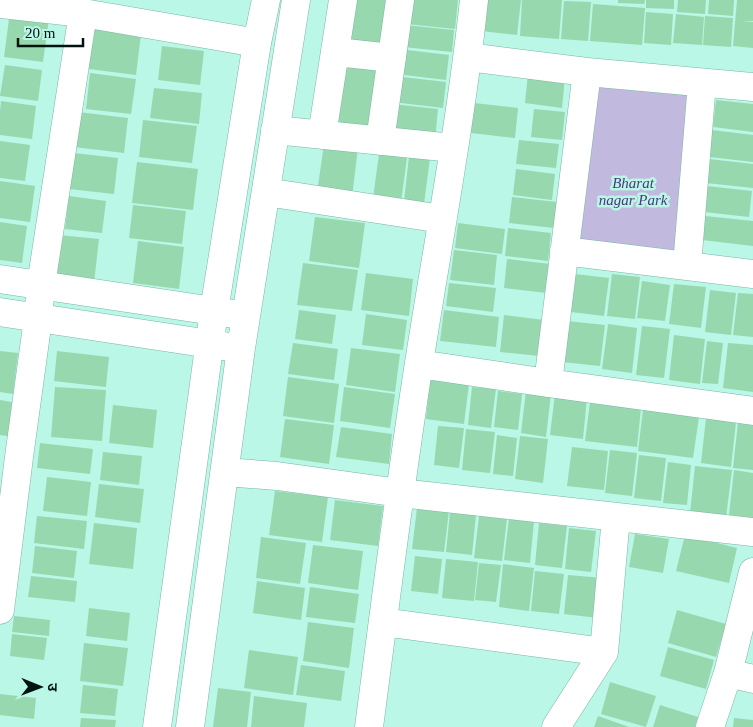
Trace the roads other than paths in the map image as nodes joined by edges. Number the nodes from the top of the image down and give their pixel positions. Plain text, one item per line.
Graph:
1 (266, 0) edge
2 (296, 0) edge
3 (343, 0) edge
4 (400, 0) edge
5 (474, 0) edge
6 (5, 3) edge
7 (83, 13) junction
8 (257, 43) junction
9 (336, 52) junction
10 (468, 57) junction
11 (392, 58) junction
12 (587, 72) junction
13 (702, 82) junction
14 (753, 87) edge
15 (275, 130) junction
16 (322, 135) junction
17 (380, 140) junction
18 (454, 148) junction
19 (266, 192) junction
20 (442, 218) junction
21 (564, 251) junction
22 (687, 266) junction
23 (753, 274) edge
24 (0, 280) edge
25 (41, 286) junction
26 (214, 311) junction
27 (0, 312) edge
28 (247, 316) junction
29 (38, 319) junction
30 (211, 345) junction
31 (241, 348) junction
32 (419, 364) junction
33 (548, 383) junction
34 (753, 411) edge
35 (9, 455) edge
36 (225, 472) junction
37 (400, 493) junction
38 (616, 517) junction
39 (753, 532) edge
40 (753, 572) edge
41 (2, 582) edge
42 (0, 610) edge
43 (383, 622) junction
44 (604, 652) junction
45 (741, 676) edge
46 (157, 727) edge
47 (190, 727) edge
48 (369, 727) edge
49 (556, 727) edge
50 (710, 727) edge

1 - 8 street
2 - 15 street
3 - 9 street
4 - 11 street
5 - 10 street
6 - 7 street
7 - 8 street
7 - 25 street
8 - 26 street
9 - 11 street
9 - 16 street
10 - 12 street
10 - 18 street
11 - 17 street
12 - 13 street
12 - 21 street
13 - 14 street
13 - 22 street
15 - 16 street
15 - 19 street
16 - 17 street
17 - 18 street
18 - 20 street
19 - 20 street
19 - 28 street
20 - 32 street
21 - 22 street
21 - 33 street
22 - 23 street
24 - 25 street
25 - 26 street
25 - 29 street
26 - 28 street
26 - 30 street
27 - 29 street
28 - 31 street
29 - 30 street
29 - 35 street
30 - 31 street
30 - 46 street
31 - 36 street
32 - 33 street
32 - 37 street
33 - 34 street
35 - 41 street
36 - 37 street
36 - 47 street
37 - 38 street
37 - 43 street
38 - 39 street
38 - 44 street
40 - 45 street
41 - 42 street
43 - 44 street
43 - 48 street
44 - 49 street
45 - 50 street

